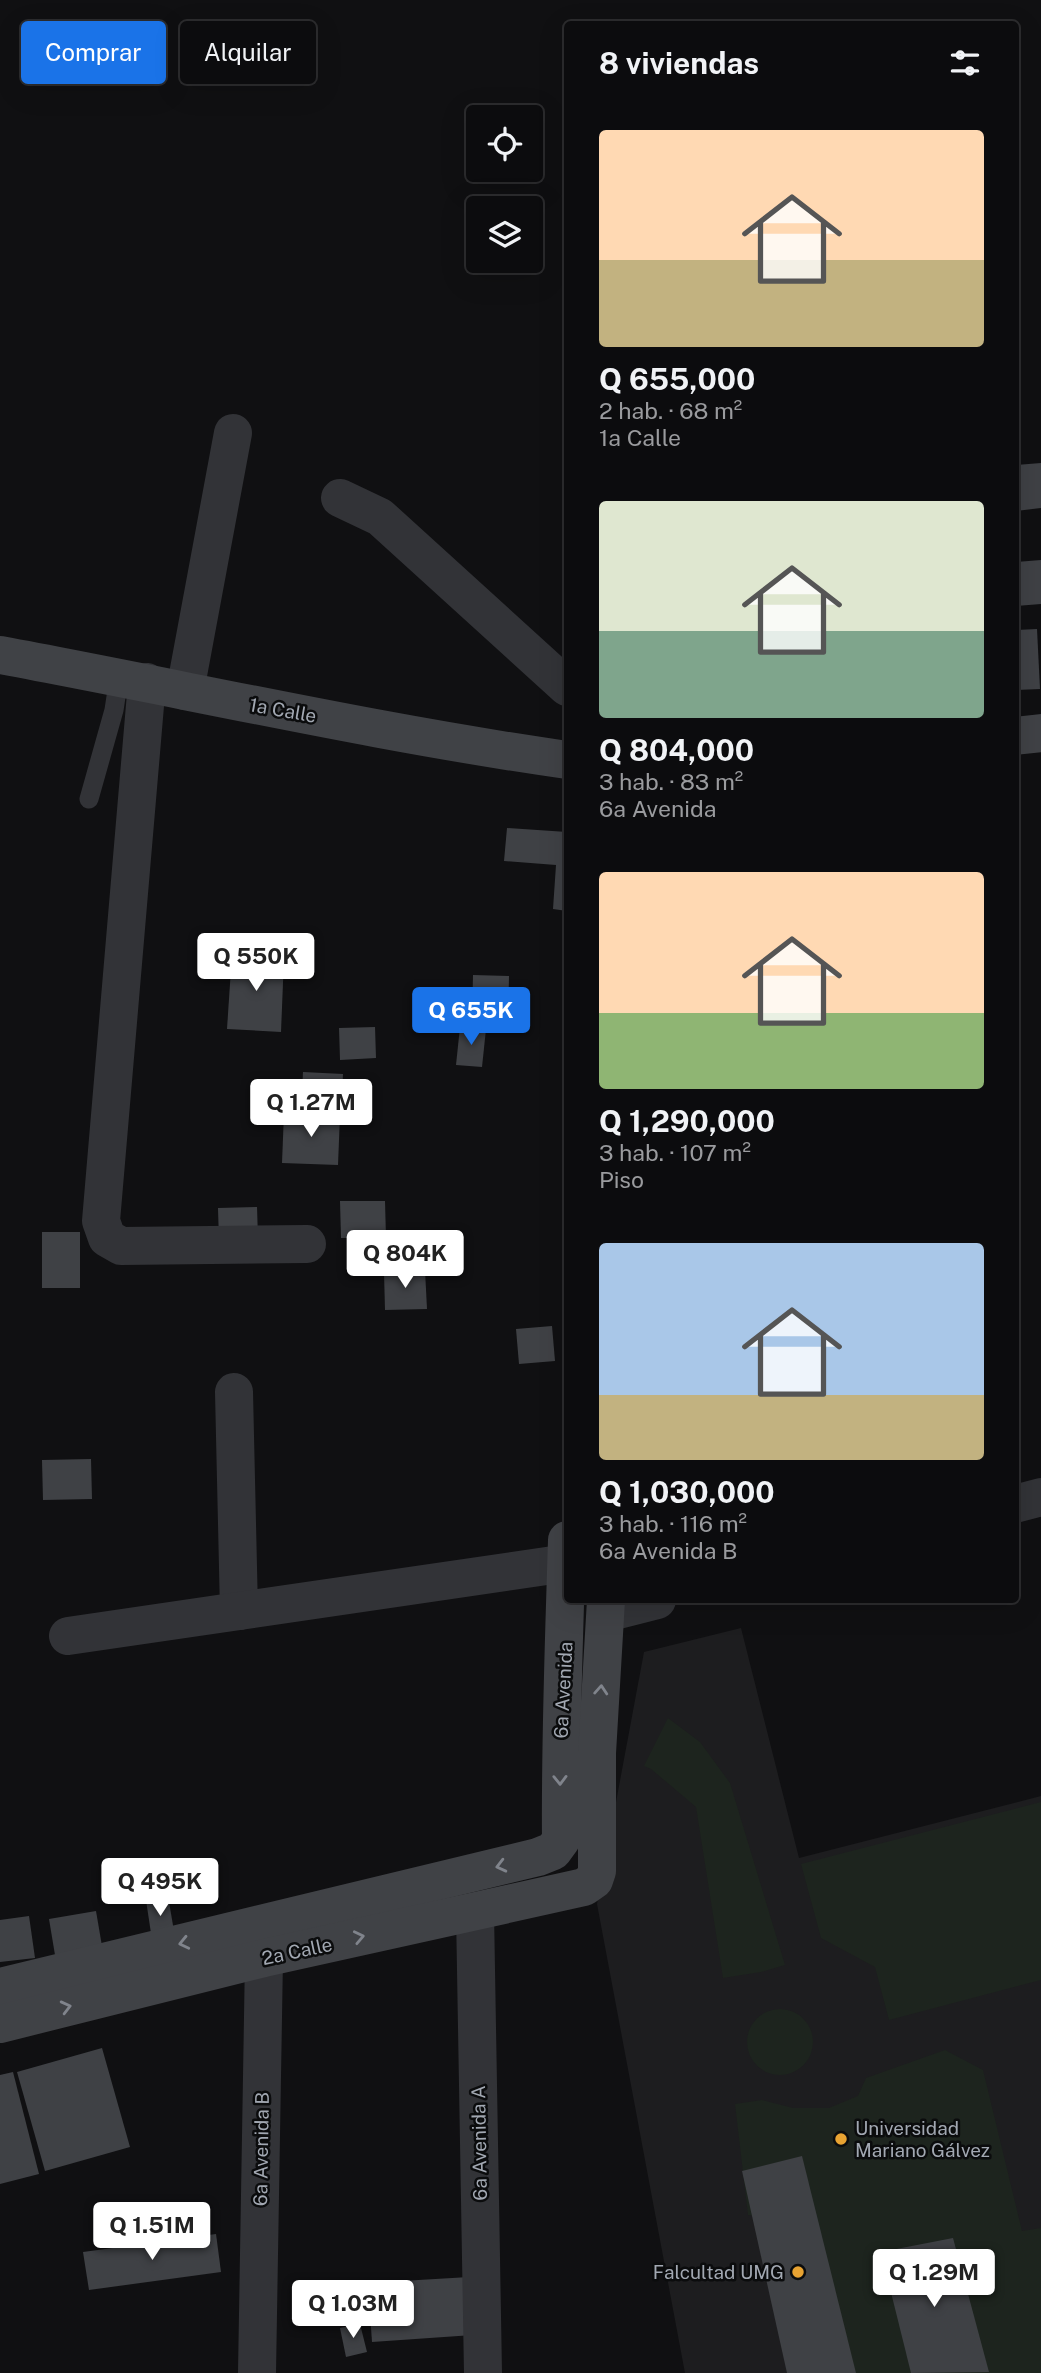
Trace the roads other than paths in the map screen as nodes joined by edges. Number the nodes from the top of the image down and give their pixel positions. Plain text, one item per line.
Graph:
1 (233, 433) dead end
2 (340, 498) dead end
3 (0, 655) edge
4 (133, 679) junction
5 (564, 684) edge
6 (185, 691) junction
7 (1041, 733) edge
8 (1019, 736) edge
9 (564, 759) edge
10 (89, 799) dead end
11 (307, 1244) dead end
12 (234, 1392) dead end
13 (1041, 1497) edge
14 (1019, 1503) edge
15 (564, 1563) edge
16 (566, 1603) edge
17 (632, 1603) edge
18 (606, 1606) edge
19 (239, 1611) junction
20 (68, 1636) dead end
21 (561, 1840) joint
22 (594, 1881) joint
23 (475, 1912) junction
24 (262, 1941) junction
25 (0, 1987) edge
26 (0, 2024) edge
27 (257, 2373) edge
28 (483, 2373) edge

1 - 6 street
2 - 5 street
3 - 4 street, 1a Calle
4 - 6 street, 1a Calle
4 - 10 lane
4 - 11 street
6 - 9 street, 1a Calle
7 - 8 street
12 - 19 street
13 - 14 street
15 - 19 street
16 -> 21 street, 6a Avenida
17 - 18 street
22 -> 18 street, 6a Avenida
19 - 20 street
21 -> 24 street, 2a Calle
22 - 23 street, 2a Calle
24 -> 23 street, 2a Calle
23 - 28 street, 6a Avenida A
24 -> 25 street, 2a Calle
26 -> 24 street, 2a Calle
24 - 27 street, 6a Avenida B

